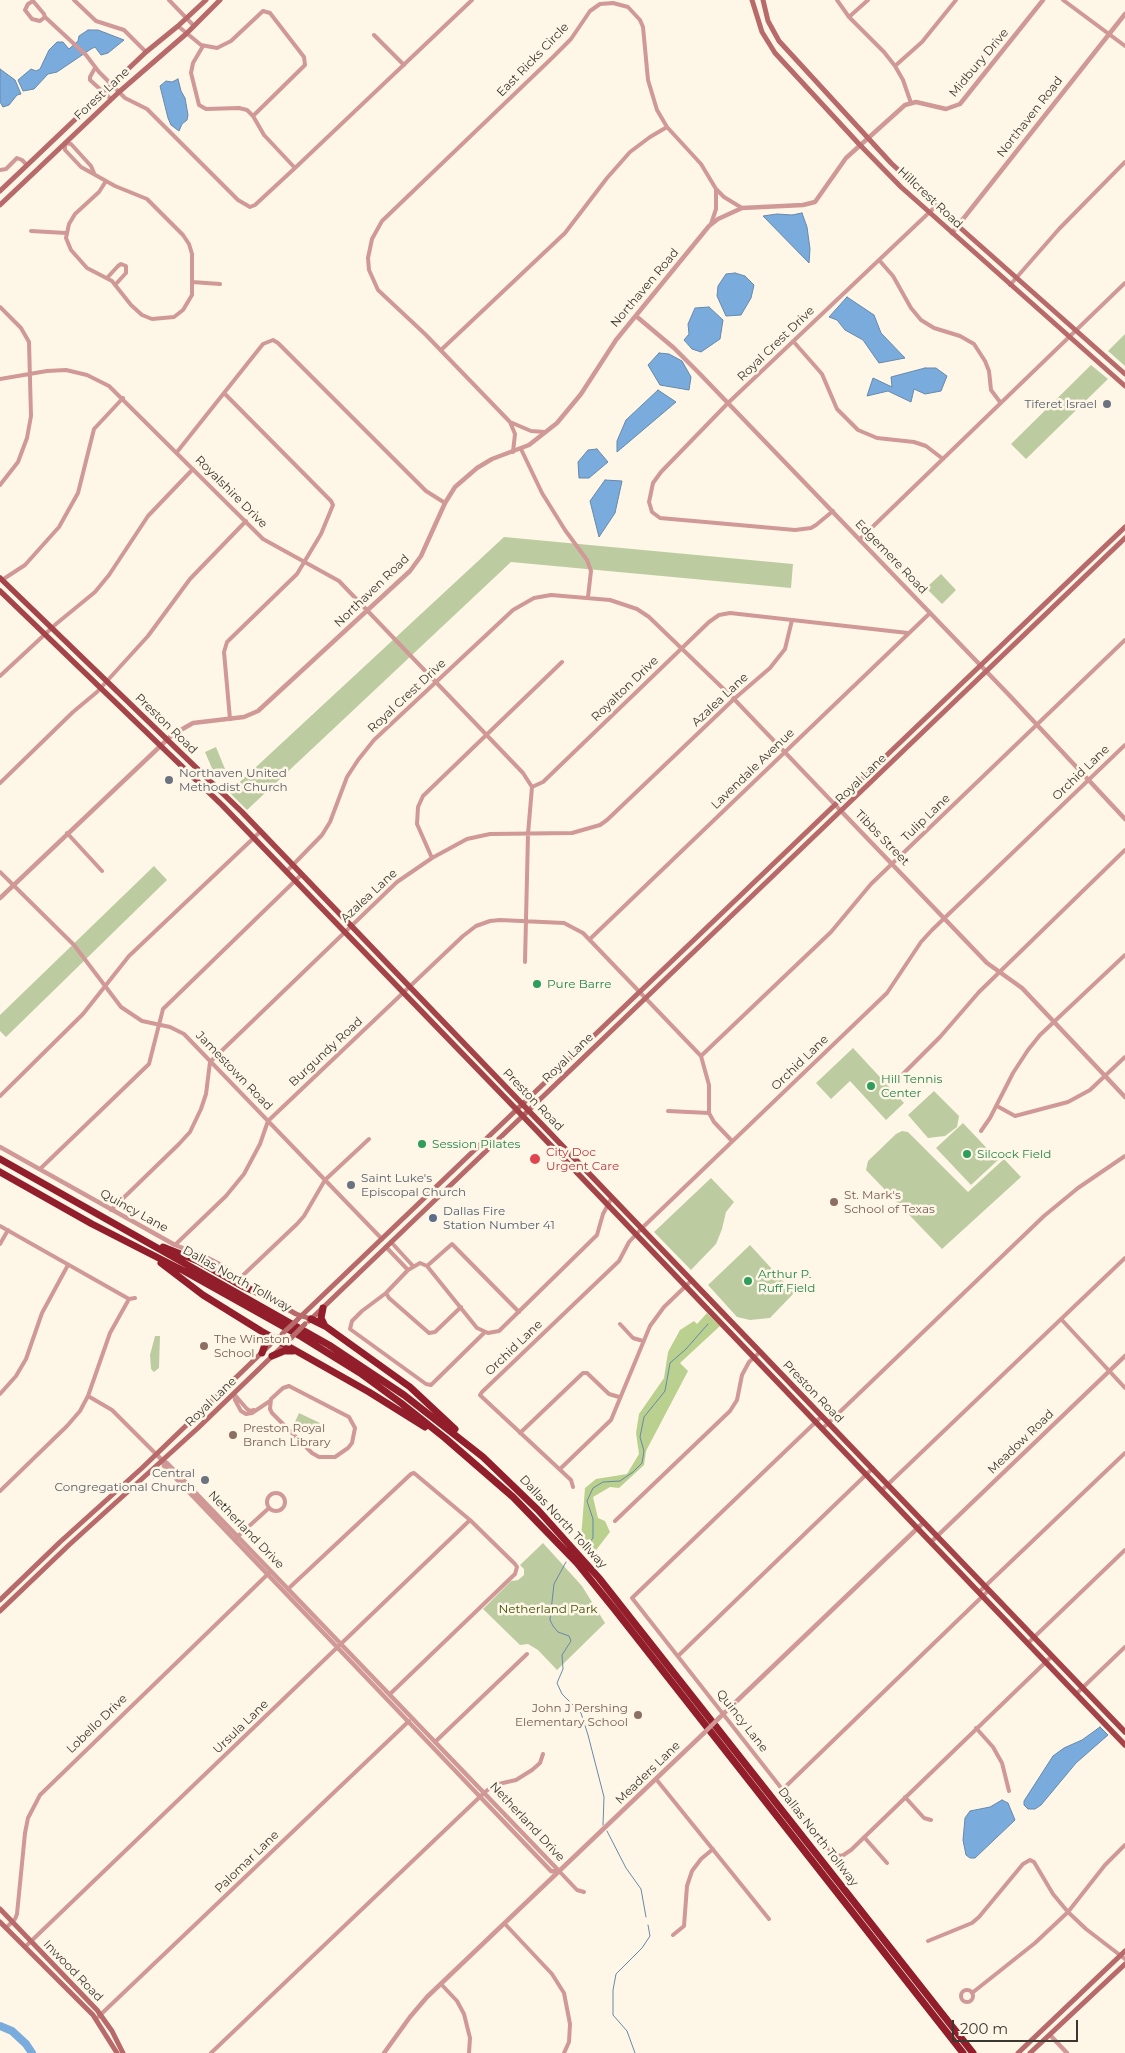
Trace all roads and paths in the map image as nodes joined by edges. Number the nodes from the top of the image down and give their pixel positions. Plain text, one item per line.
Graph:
1 (74, 0) edge
2 (169, 0) edge
3 (206, 0) edge
4 (220, 0) edge
5 (472, 0) edge
6 (752, 0) edge
7 (762, 0) edge
8 (837, 0) edge
9 (868, 0) edge
10 (956, 0) edge
11 (1043, 0) edge
12 (1063, 0) edge
13 (605, 1) edge
14 (1125, 14) edge
15 (44, 17) junction
16 (849, 17) junction
17 (187, 18) junction
18 (178, 26) junction
19 (194, 26) junction
20 (1109, 33) junction
21 (186, 34) junction
22 (374, 36) dead end
23 (203, 46) junction
24 (1125, 46) edge
25 (146, 52) junction
26 (404, 65) junction
27 (895, 66) junction
28 (95, 68) junction
29 (112, 84) junction
30 (104, 92) junction
31 (119, 92) junction
32 (111, 100) junction
33 (911, 102) junction
34 (252, 116) junction
35 (667, 128) junction
36 (58, 135) junction
37 (867, 137) junction
38 (65, 143) junction
39 (859, 144) junction
40 (1125, 162) edge
41 (27, 165) junction
42 (295, 168) junction
43 (0, 170) edge
44 (94, 173) junction
45 (106, 181) junction
46 (716, 189) junction
47 (0, 191) edge
48 (0, 205) edge
49 (936, 206) junction
50 (742, 208) junction
51 (929, 212) junction
52 (957, 225) junction
53 (710, 226) junction
54 (30, 231) dead end
55 (66, 233) junction
56 (952, 233) junction
57 (879, 260) junction
58 (1016, 277) junction
59 (107, 278) junction
60 (192, 282) junction
61 (1125, 283) edge
62 (220, 284) dead end
63 (115, 285) junction
64 (1010, 285) junction
65 (0, 306) edge
66 (636, 316) junction
67 (1076, 330) junction
68 (1068, 336) junction
69 (793, 341) junction
70 (441, 350) junction
71 (31, 373) junction
72 (1125, 374) edge
73 (0, 379) edge
74 (1125, 386) edge
75 (224, 393) junction
76 (123, 398) junction
77 (1000, 402) junction
78 (728, 403) junction
79 (510, 422) junction
80 (547, 432) junction
81 (520, 449) junction
82 (177, 452) junction
83 (513, 452) junction
84 (943, 459) junction
85 (193, 469) junction
86 (0, 485) edge
87 (445, 502) junction
88 (833, 511) junction
89 (246, 522) junction
90 (1125, 527) edge
91 (1115, 537) junction
92 (1125, 538) edge
93 (860, 539) junction
94 (1120, 543) junction
95 (1125, 548) edge
96 (305, 562) junction
97 (1, 580) edge
98 (0, 591) edge
99 (588, 597) junction
100 (1051, 598) junction
101 (1056, 604) junction
102 (367, 611) junction
103 (930, 613) junction
104 (792, 620) junction
105 (52, 628) junction
106 (908, 633) junction
107 (46, 634) junction
108 (1125, 640) edge
109 (682, 649) junction
110 (562, 662) dead end
111 (980, 665) junction
112 (986, 671) junction
113 (0, 676) edge
114 (106, 680) junction
115 (435, 682) junction
116 (100, 687) junction
117 (734, 699) junction
118 (230, 719) junction
119 (1037, 724) junction
120 (486, 734) junction
121 (908, 735) junction
122 (167, 739) junction
123 (914, 741) junction
124 (160, 745) junction
125 (1125, 745) edge
126 (785, 752) junction
127 (1088, 780) junction
128 (0, 783) edge
129 (532, 787) junction
130 (229, 799) junction
131 (835, 804) junction
132 (222, 805) junction
133 (841, 811) junction
134 (1125, 819) edge
135 (261, 831) junction
136 (67, 833) junction
137 (528, 834) junction
138 (254, 838) junction
139 (1125, 850) edge
140 (432, 858) junction
141 (892, 864) junction
142 (292, 866) junction
143 (102, 871) dead end
144 (0, 872) edge
145 (286, 872) junction
146 (302, 875) junction
147 (295, 881) junction
148 (14, 884) junction
149 (0, 898) edge
150 (733, 902) junction
151 (739, 908) junction
152 (945, 918) junction
153 (526, 922) junction
154 (351, 926) junction
155 (345, 932) junction
156 (590, 939) junction
157 (1125, 955) edge
158 (525, 962) dead end
159 (1000, 972) junction
160 (104, 986) junction
161 (409, 987) junction
162 (640, 991) junction
163 (403, 993) junction
164 (646, 997) junction
165 (439, 1018) junction
166 (1054, 1022) junction
167 (159, 1024) junction
168 (433, 1024) junction
169 (464, 1044) junction
170 (459, 1050) junction
171 (701, 1056) junction
172 (1125, 1057) edge
173 (210, 1062) junction
174 (1105, 1076) junction
175 (898, 1079) dead end
176 (0, 1096) edge
177 (1125, 1097) edge
178 (522, 1103) junction
179 (997, 1106) junction
180 (516, 1108) junction
181 (528, 1110) junction
182 (668, 1111) dead end
183 (710, 1113) junction
184 (522, 1116) junction
185 (268, 1121) junction
186 (981, 1131) dead end
187 (369, 1139) dead end
188 (732, 1141) junction
189 (0, 1146) edge
190 (471, 1153) junction
191 (1125, 1156) edge
192 (0, 1159) edge
193 (477, 1160) junction
194 (581, 1164) junction
195 (455, 1168) junction
196 (40, 1169) junction
197 (574, 1170) junction
198 (586, 1170) junction
199 (0, 1172) edge
200 (461, 1175) junction
201 (579, 1175) junction
202 (325, 1180) junction
203 (612, 1197) junction
204 (608, 1204) junction
205 (413, 1209) junction
206 (111, 1210) junction
207 (420, 1215) junction
208 (0, 1226) edge
209 (642, 1228) junction
210 (8, 1230) junction
211 (636, 1234) junction
212 (382, 1239) junction
213 (391, 1242) junction
214 (0, 1244) edge
215 (150, 1244) junction
216 (175, 1245) junction
217 (386, 1247) junction
218 (146, 1251) junction
219 (1125, 1258) edge
220 (68, 1265) junction
221 (413, 1266) junction
222 (427, 1266) junction
223 (408, 1270) junction
224 (690, 1278) junction
225 (239, 1280) junction
226 (685, 1286) junction
227 (386, 1293) junction
228 (261, 1294) junction
229 (135, 1298) dead end
230 (128, 1299) junction
231 (323, 1308) junction
232 (461, 1308) junction
233 (519, 1312) junction
234 (299, 1318) junction
235 (311, 1319) junction
236 (1061, 1319) junction
237 (620, 1324) dead end
238 (325, 1326) junction
239 (261, 1331) junction
240 (485, 1332) junction
241 (275, 1340) junction
242 (643, 1341) junction
243 (284, 1345) junction
244 (296, 1352) junction
245 (760, 1352) junction
246 (262, 1353) junction
247 (272, 1356) junction
248 (1125, 1356) edge
249 (754, 1358) junction
250 (1109, 1372) junction
251 (228, 1386) junction
252 (1125, 1388) edge
253 (0, 1394) edge
254 (234, 1394) junction
255 (88, 1396) junction
256 (619, 1397) junction
257 (271, 1400) junction
258 (822, 1416) junction
259 (192, 1421) junction
260 (816, 1422) junction
261 (828, 1422) junction
262 (198, 1428) junction
263 (822, 1429) junction
264 (520, 1433) junction
265 (445, 1438) junction
266 (476, 1451) junction
267 (1125, 1453) edge
268 (157, 1455) junction
269 (163, 1461) junction
270 (873, 1468) junction
271 (560, 1469) junction
272 (866, 1475) junction
273 (888, 1485) junction
274 (573, 1487) dead end
275 (0, 1491) edge
276 (882, 1491) junction
277 (269, 1508) junction
278 (97, 1509) junction
279 (102, 1515) junction
280 (470, 1520) junction
281 (615, 1521) dead end
282 (924, 1522) junction
283 (917, 1529) junction
284 (938, 1536) junction
285 (236, 1538) junction
286 (931, 1542) junction
287 (1125, 1550) edge
288 (269, 1573) junction
289 (16, 1584) junction
290 (987, 1588) junction
291 (288, 1589) junction
292 (22, 1590) junction
293 (981, 1594) junction
294 (0, 1600) edge
295 (305, 1610) junction
296 (0, 1611) edge
297 (1034, 1637) junction
298 (1028, 1643) junction
299 (340, 1647) junction
300 (1125, 1647) edge
301 (527, 1654) dead end
302 (678, 1656) junction
303 (1052, 1656) junction
304 (1046, 1662) junction
305 (378, 1682) junction
306 (373, 1686) junction
307 (1083, 1688) junction
308 (390, 1694) junction
309 (1076, 1694) junction
310 (724, 1714) junction
311 (410, 1720) junction
312 (976, 1728) junction
313 (1125, 1732) edge
314 (435, 1742) junction
315 (1125, 1744) edge
316 (543, 1754) dead end
317 (656, 1779) junction
318 (782, 1790) junction
319 (1009, 1791) dead end
320 (484, 1792) junction
321 (480, 1797) junction
322 (905, 1797) junction
323 (931, 1820) dead end
324 (864, 1837) junction
325 (1125, 1845) edge
326 (713, 1848) junction
327 (887, 1863) dead end
328 (560, 1872) junction
329 (584, 1892) dead end
330 (0, 1909) edge
331 (1068, 1912) junction
332 (769, 1919) dead end
333 (0, 1922) edge
334 (12, 1922) junction
335 (505, 1924) junction
336 (6, 1928) junction
337 (673, 1936) dead end
338 (31, 1942) junction
339 (928, 1942) dead end
340 (25, 1948) junction
341 (1124, 1955) edge
342 (1125, 1964) edge
343 (441, 1984) junction
344 (972, 1992) dead end
345 (101, 2015) junction
346 (96, 2019) junction
347 (1044, 2029) junction
348 (1050, 2035) junction
349 (117, 2053) edge
350 (123, 2053) edge
351 (211, 2053) edge
352 (384, 2053) edge
353 (469, 2053) edge
354 (564, 2053) edge
355 (963, 2053) edge
356 (973, 2053) edge
357 (1018, 2053) edge
358 (1030, 2053) edge
359 (1067, 2053) edge

1 - 25 street
2 - 17 street
3 - 17 main road, Forest Lane
4 - 19 main road, Forest Lane
5 - 26 street
6 - 39 main road, Hillcrest Road
7 - 37 main road, Hillcrest Road
8 - 16 street
9 - 16 street
10 - 27 street
11 - 33 street, Midbury Drive
12 - 20 street
13 - 35 street, East Ricks Circle
13 - 70 street, East Ricks Circle
14 - 20 street, Northaven Road
15 - 15 street
15 - 28 street
16 - 27 street
17 - 18 main road, Forest Lane
17 - 19 street
18 - 21 street
18 - 25 main road, Forest Lane
19 - 21 main road, Forest Lane
20 - 24 street
20 - 52 street, Northaven Road
21 - 23 street
21 - 31 main road, Forest Lane
22 - 26 street
23 - 34 street
23 - 34 street
25 - 29 main road, Forest Lane
26 - 42 street
27 - 33 street
28 - 29 street
28 - 30 street
29 - 30 main road, Forest Lane
29 - 31 street
30 - 32 street
30 - 36 main road, Forest Lane
31 - 32 main road, Forest Lane
31 - 42 street
32 - 38 main road, Forest Lane
33 - 37 street
34 - 42 street
35 - 46 street, East Ricks Circle
35 - 70 street
36 - 38 main road
36 - 41 main road, Forest Lane
37 - 39 street, Northaven Road
37 - 49 main road, Hillcrest Road
38 - 44 street
38 - 44 street
38 - 48 main road, Forest Lane
39 - 50 street, Northaven Road
39 - 51 main road, Hillcrest Road
40 - 58 street
41 - 43 street
41 - 47 main road, Forest Lane
44 - 45 street
45 - 55 street
45 - 60 street
46 - 50 street, East Ricks Circle
46 - 53 street
49 - 51 street, Royal Crest Drive
49 - 52 main road, Hillcrest Road
50 - 53 street, Northaven Road
51 - 56 main road, Hillcrest Road
51 - 57 street, Royal Crest Drive
52 - 56 street, Northaven Road
52 - 58 main road, Hillcrest Road
53 - 66 street, Northaven Road
54 - 55 street
55 - 59 street
56 - 64 main road, Hillcrest Road
57 - 69 street, Royal Crest Drive
57 - 77 street
58 - 64 street
58 - 67 main road, Hillcrest Road
59 - 63 street
59 - 63 street
60 - 62 street
60 - 63 street
61 - 67 street
64 - 68 main road, Hillcrest Road
65 - 71 street
66 - 78 street, Edgemere Road
66 - 80 street, Northaven Road
67 - 68 street
67 - 72 main road, Hillcrest Road
68 - 74 main road, Hillcrest Road
68 - 77 street
69 - 78 street, Royal Crest Drive
69 - 84 street
70 - 79 street, East Ricks Circle
71 - 73 street, Royalshire Drive
71 - 76 street, Royalshire Drive
71 - 86 street
75 - 82 street
75 - 87 street
75 - 96 street
76 - 82 street, Royalshire Drive
76 - 97 street
77 - 84 street
78 - 88 street, Edgemere Road
78 - 88 street, Royal Crest Drive
79 - 80 street
79 - 83 street
80 - 81 street, Northaven Road
81 - 83 street, Northaven Road
81 - 99 street
82 - 85 street, Royalshire Drive
83 - 87 street, Northaven Road
84 - 93 street
85 - 89 street, Royalshire Drive
85 - 105 street
87 - 102 street, Northaven Road
88 - 93 street, Edgemere Road
89 - 96 street, Royalshire Drive
89 - 114 street
90 - 91 main road, Royal Lane
91 - 94 street
91 - 100 main road, Royal Lane
92 - 94 main road, Royal Lane
93 - 103 street, Edgemere Road
94 - 95 street
94 - 101 main road, Royal Lane
96 - 102 street, Royalshire Drive
96 - 118 street
97 - 105 main road, Preston Road
98 - 107 main road, Preston Road
99 - 109 street, Tibbs Street
99 - 115 street, Royal Crest Drive
100 - 101 main road
100 - 111 main road, Royal Lane
101 - 112 main road, Royal Lane
102 - 115 street, Royalshire Drive
102 - 118 street, Northaven Road
103 - 106 street, Lavendale Avenue
103 - 111 street, Edgemere Road
104 - 106 street, Royalton Drive
104 - 109 street, Royalton Drive
104 - 117 street, Azalea Lane
105 - 107 street
105 - 114 main road, Preston Road
106 - 126 street, Lavendale Avenue
107 - 113 street
107 - 116 main road, Preston Road
108 - 119 street, Tulip Lane
109 - 117 street, Tibbs Street
109 - 129 street, Royalton Drive
110 - 120 street
111 - 112 street, Edgemere Road
111 - 121 main road, Royal Lane
112 - 119 street, Edgemere Road
112 - 123 main road, Royal Lane
114 - 116 street
114 - 122 main road, Preston Road
115 - 120 street, Royalshire Drive
115 - 142 street, Royal Crest Drive
116 - 124 main road, Preston Road
116 - 128 street
117 - 126 street, Tibbs Street
117 - 137 street, Azalea Lane
118 - 122 street, Northaven Road
119 - 127 street, Edgemere Road
119 - 141 street, Tulip Lane
120 - 129 street, Royalshire Drive
120 - 140 street
121 - 123 main road
121 - 131 main road, Royal Lane
122 - 124 street, Northaven Road
122 - 130 main road, Preston Road
123 - 133 main road, Royal Lane
124 - 132 main road, Preston Road
124 - 136 street, Northaven Road
125 - 127 street, Orchid Lane
126 - 131 street, Tibbs Street
126 - 156 street, Lavendale Avenue
127 - 134 street, Edgemere Road
127 - 152 street, Orchid Lane
129 - 137 street
130 - 132 main road
130 - 135 main road, Preston Road
131 - 133 street, Tibbs Street
131 - 150 main road, Royal Lane
132 - 138 main road, Preston Road
133 - 141 street, Tibbs Street
133 - 151 main road, Royal Lane
135 - 138 street
135 - 142 main road, Preston Road
136 - 143 street
136 - 148 street, Northaven Road
137 - 140 street, Azalea Lane
137 - 153 street
138 - 145 main road, Preston Road
138 - 160 street
139 - 159 street
140 - 154 street, Azalea Lane
141 - 152 street, Tibbs Street
141 - 171 street, Tulip Lane
142 - 145 street, Royal Crest Drive
142 - 146 main road, Preston Road
144 - 148 street, Jamestown Road
145 - 147 main road, Preston Road
146 - 147 street
146 - 154 main road, Preston Road
147 - 155 main road, Preston Road
147 - 167 street
148 - 149 street, Northaven Road
148 - 160 street, Jamestown Road
150 - 151 main road
150 - 162 main road, Royal Lane
151 - 164 main road, Royal Lane
152 - 159 street, Tibbs Street
152 - 188 street, Orchid Lane
153 - 156 street, Burgundy Road
153 - 158 street
153 - 161 street, Burgundy Road
154 - 155 street, Azalea Lane
154 - 161 main road, Preston Road
155 - 163 main road, Preston Road
155 - 173 street, Azalea Lane
156 - 162 street, Burgundy Road
157 - 166 street
159 - 166 street, Tibbs Street
159 - 175 street
160 - 167 street, Jamestown Road
160 - 176 street
161 - 163 street, Burgundy Road
161 - 165 main road, Preston Road
162 - 164 street, Burgundy Road
162 - 178 main road, Royal Lane
163 - 168 main road, Preston Road
163 - 185 street, Burgundy Road
164 - 171 street, Burgundy Road
164 - 181 main road, Royal Lane
165 - 168 main road
165 - 169 main road, Preston Road
166 - 174 street, Tibbs Street
166 - 179 street
167 - 173 street, Jamestown Road
167 - 196 street
168 - 170 main road, Preston Road
169 - 170 main road
169 - 178 main road, Preston Road
170 - 180 main road, Preston Road
171 - 183 street
172 - 174 street
173 - 185 street, Jamestown Road
173 - 206 street
174 - 177 street, Tibbs Street
174 - 179 street
178 - 180 main road, Royal Lane
178 - 181 main road, Preston Road
179 - 186 street
180 - 184 main road, Preston Road
180 - 190 main road, Royal Lane
181 - 184 main road, Royal Lane
181 - 194 main road, Preston Road
182 - 183 street
183 - 188 street
184 - 193 main road, Royal Lane
184 - 197 main road, Preston Road
185 - 202 street, Jamestown Road
185 - 216 street, Burgundy Road
187 - 202 street
188 - 209 street, Orchid Lane
189 - 196 street, Quincy Lane
190 - 193 main road
190 - 195 main road, Royal Lane
191 - 261 street
192 - 215 highway, Dallas North Tollway
193 - 200 main road, Royal Lane
194 - 197 main road
194 - 198 main road, Preston Road
195 - 200 main road
195 - 205 main road, Royal Lane
196 - 206 street, Quincy Lane
197 - 201 main road, Preston Road
198 - 201 main road
198 - 203 main road, Preston Road
199 - 218 highway, Dallas North Tollway
200 - 207 main road, Royal Lane
201 - 204 main road, Preston Road
202 - 212 street, Jamestown Road
202 - 225 street
203 - 204 street
203 - 209 main road, Preston Road
204 - 211 main road, Preston Road
204 - 233 street
205 - 207 main road
205 - 212 main road, Royal Lane
206 - 216 street, Quincy Lane
207 - 213 main road, Royal Lane
208 - 210 street
209 - 211 street, Orchid Lane
209 - 224 main road, Preston Road
210 - 214 street
210 - 220 street
211 - 226 main road, Preston Road
211 - 264 street, Orchid Lane
212 - 213 main road
212 - 217 main road
212 - 234 main road, Royal Lane
213 - 217 main road, Royal Lane
213 - 221 street
215 - 228 highway
215 - 266 highway, Dallas North Tollway
216 - 225 street, Quincy Lane
217 - 223 street
217 - 231 main road, Royal Lane
218 - 239 highway
218 - 265 highway, Dallas North Tollway
219 - 236 street
220 - 230 street
220 - 253 street
221 - 222 street
221 - 223 street
222 - 232 street
222 - 233 street
223 - 227 street
224 - 226 street
224 - 245 main road, Preston Road
225 - 228 street, Quincy Lane
226 - 242 street
226 - 249 main road, Preston Road
227 - 232 street
227 - 240 street
228 - 234 main road, Quincy Lane
229 - 230 street
230 - 255 street
231 - 235 main road, Royal Lane
231 - 238 highway
232 - 240 street
233 - 240 street
234 - 235 main road, Quincy Lane
234 - 241 main road, Royal Lane, bridge
235 - 238 highway
235 - 243 main road, Royal Lane, bridge
236 - 250 street
236 - 273 street
237 - 242 street
238 - 266 highway
239 - 241 highway
239 - 246 highway
241 - 243 highway
241 - 246 main road, Royal Lane
242 - 256 street
243 - 244 highway
243 - 247 main road, Royal Lane
244 - 247 highway
244 - 265 highway
245 - 249 street
245 - 258 main road, Preston Road
246 - 251 main road, Royal Lane
247 - 254 main road, Royal Lane
248 - 250 street, Meadow Road
249 - 260 main road, Preston Road
249 - 281 street
250 - 252 street
250 - 284 street, Meadow Road
251 - 254 main road
251 - 259 main road, Royal Lane
254 - 257 street
254 - 262 main road, Royal Lane
255 - 268 street, Netherland Drive
255 - 275 street
256 - 264 street
256 - 271 street
257 - 257 street
258 - 260 street
258 - 261 main road, Preston Road
259 - 262 main road
259 - 268 main road, Royal Lane
260 - 263 main road, Preston Road
260 - 302 street, Quincy Lane
261 - 263 street
261 - 270 main road, Preston Road
262 - 269 main road, Royal Lane
263 - 272 main road, Preston Road
264 - 271 street
265 - 355 highway, Dallas North Tollway
266 - 356 highway, Dallas North Tollway
267 - 290 street
268 - 269 street, Netherland Drive
268 - 278 main road, Royal Lane
269 - 279 main road, Royal Lane
269 - 285 street, Netherland Drive
270 - 272 street
270 - 273 main road, Preston Road
271 - 274 street
272 - 276 main road, Preston Road
272 - 302 street
273 - 276 street
273 - 282 main road, Preston Road
276 - 283 main road, Preston Road
277 - 277 street
277 - 285 street
278 - 279 main road
278 - 289 main road, Royal Lane
279 - 292 main road, Royal Lane
280 - 291 street
280 - 299 street, Ursula Lane
280 - 308 street
282 - 283 street, Meaders Lane
282 - 284 main road, Preston Road
283 - 286 main road, Preston Road
283 - 310 street, Meaders Lane
284 - 286 street, Meadow Road
284 - 290 main road, Preston Road
285 - 288 street, Netherland Drive
286 - 293 main road, Preston Road
287 - 297 street
288 - 291 street, Netherland Drive
288 - 295 street, Netherland Drive
288 - 334 street, Lobello Drive
289 - 292 main road
289 - 294 main road, Royal Lane
290 - 293 street
290 - 297 main road, Preston Road
291 - 295 street, Netherland Drive
292 - 296 main road, Royal Lane
293 - 298 main road, Preston Road
293 - 318 street
295 - 299 street, Netherland Drive
297 - 298 street
297 - 303 main road, Preston Road
298 - 304 main road, Preston Road
299 - 305 street, Netherland Drive
299 - 306 street, Netherland Drive
299 - 338 street, Ursula Lane
300 - 307 street
301 - 314 street
302 - 310 street, Quincy Lane
303 - 304 street
303 - 307 main road, Preston Road
304 - 309 main road, Preston Road
304 - 312 street
305 - 306 street
305 - 308 street, Netherland Drive
306 - 311 street, Netherland Drive
307 - 309 street
307 - 313 main road, Preston Road
308 - 311 street, Netherland Drive
309 - 315 main road, Preston Road
310 - 317 street, Meaders Lane, bridge
310 - 318 street, Quincy Lane
311 - 314 street, Netherland Drive
311 - 321 street, Netherland Drive
311 - 345 street, Palomar Lane
312 - 319 street
312 - 322 street
314 - 320 street, Netherland Drive
316 - 320 street
317 - 326 street
317 - 328 street, Meaders Lane
318 - 324 street, Quincy Lane
320 - 321 street
320 - 328 street, Netherland Drive
321 - 328 street, Netherland Drive
321 - 351 street
322 - 323 street
322 - 324 street
324 - 327 street
325 - 331 street
326 - 332 street
326 - 337 street
328 - 329 street
328 - 335 street, Meaders Lane
330 - 334 main road, Inwood Road
331 - 339 street
331 - 341 street
331 - 344 street
333 - 336 main road, Inwood Road
334 - 336 street, Lobello Drive
334 - 338 main road, Inwood Road
335 - 343 street, Meaders Lane
335 - 354 street
336 - 340 main road, Inwood Road
338 - 340 street, Ursula Lane
338 - 345 main road, Inwood Road
340 - 346 main road, Inwood Road
341 - 347 main road
342 - 348 main road
343 - 352 street, Meaders Lane
343 - 353 street
345 - 346 street, Palomar Lane
345 - 350 main road, Inwood Road
346 - 349 main road, Inwood Road
347 - 348 main road
347 - 357 main road
348 - 358 main road
348 - 359 street

